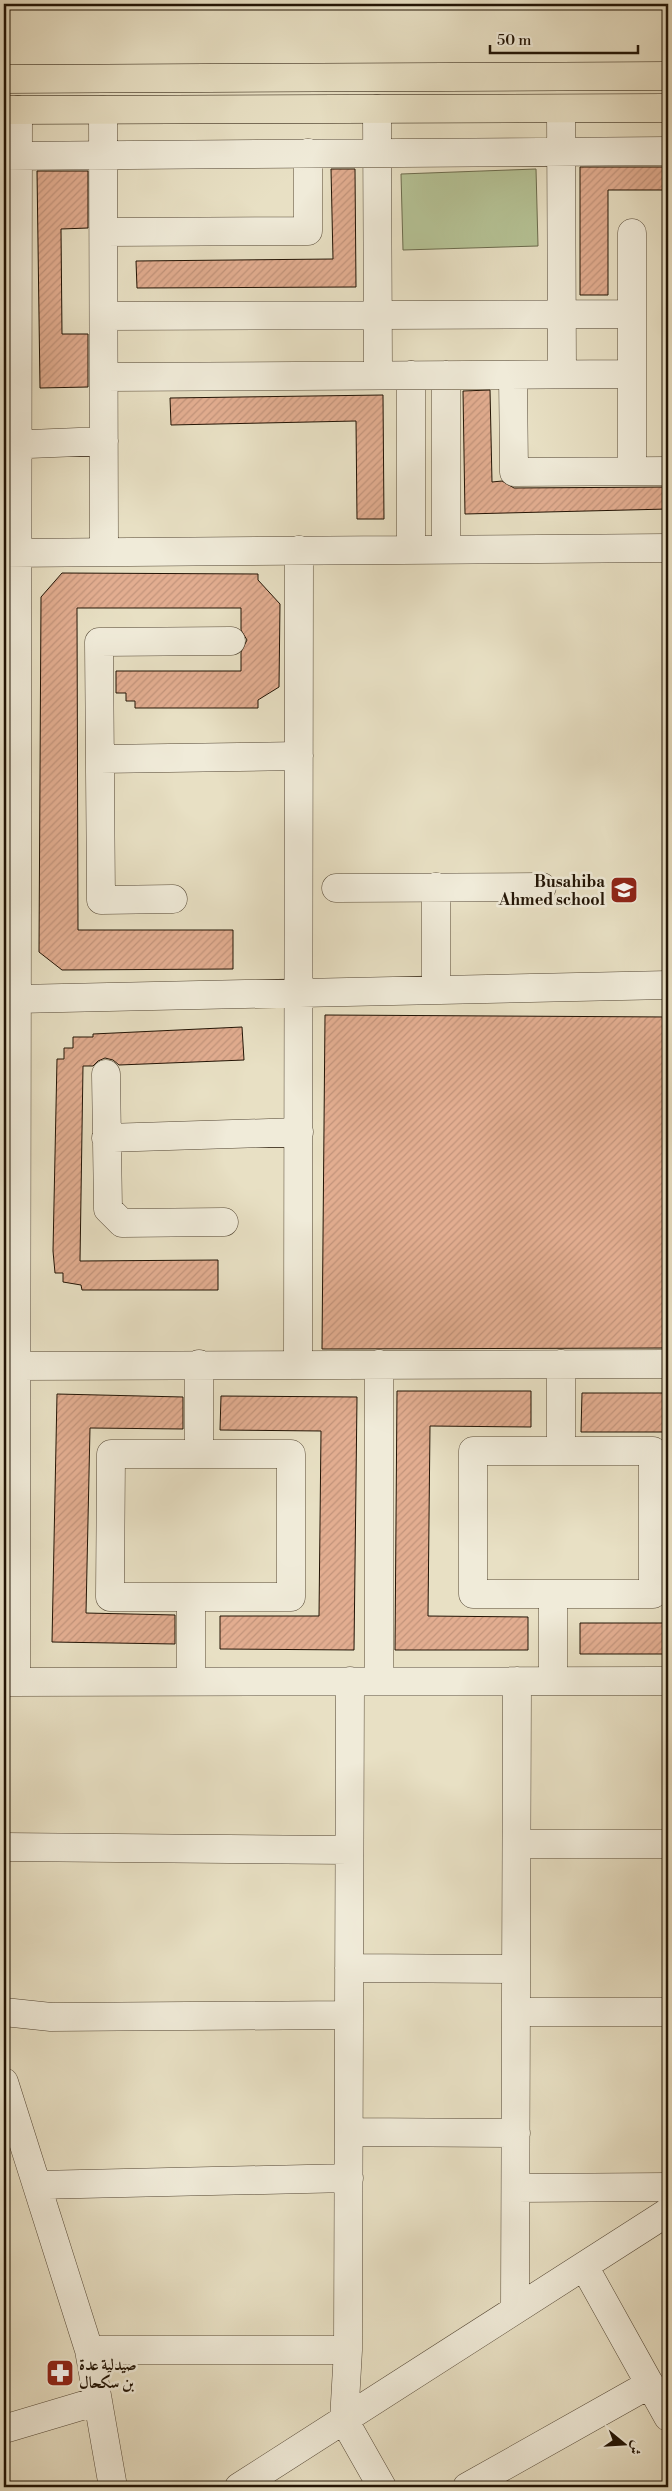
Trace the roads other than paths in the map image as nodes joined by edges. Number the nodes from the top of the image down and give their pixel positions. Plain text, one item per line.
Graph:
1 (668, 76) edge
2 (4, 79) edge
3 (668, 108) edge
4 (377, 109) junction
5 (561, 109) junction
6 (11, 110) edge
7 (103, 110) junction
8 (668, 151) edge
9 (562, 152) junction
10 (308, 153) junction
11 (377, 153) junction
12 (103, 155) junction
13 (11, 156) edge
14 (104, 232) junction
15 (632, 234) dead end
16 (11, 266) edge
17 (562, 314) junction
18 (632, 314) junction
19 (377, 315) junction
20 (104, 316) junction
21 (562, 374) junction
22 (632, 374) junction
23 (378, 375) junction
24 (411, 375) junction
25 (446, 375) junction
26 (513, 375) junction
27 (104, 376) junction
28 (104, 442) junction
29 (11, 444) edge
30 (632, 471) junction
31 (668, 471) edge
32 (668, 548) edge
33 (411, 549) junction
34 (446, 549) junction
35 (299, 550) junction
36 (104, 551) junction
37 (10, 553) edge
38 (232, 641) dead end
39 (299, 756) junction
40 (100, 759) junction
41 (10, 868) edge
42 (436, 887) junction
43 (542, 887) dead end
44 (336, 888) dead end
45 (173, 899) dead end
46 (668, 985) edge
47 (436, 990) junction
48 (299, 992) junction
49 (17, 1000) junction
50 (106, 1074) dead end
51 (299, 1132) junction
52 (106, 1138) junction
53 (224, 1222) dead end
54 (199, 1364) junction
55 (298, 1364) junction
56 (379, 1364) junction
57 (561, 1364) junction
58 (668, 1364) edge
59 (16, 1366) junction
60 (561, 1451) junction
61 (199, 1454) junction
62 (553, 1594) junction
63 (191, 1597) junction
64 (191, 1681) junction
65 (350, 1681) junction
66 (379, 1681) junction
67 (517, 1681) junction
68 (553, 1681) junction
69 (668, 1681) edge
70 (10, 1682) edge
71 (517, 1844) junction
72 (668, 1844) edge
73 (4, 1847) edge
74 (350, 1850) junction
75 (349, 1968) junction
76 (516, 1969) junction
77 (4, 2012) edge
78 (516, 2012) junction
79 (668, 2012) edge
80 (349, 2015) junction
81 (4, 2082) edge
82 (10, 2123) edge
83 (349, 2132) junction
84 (516, 2133) junction
85 (349, 2178) junction
86 (36, 2185) junction
87 (668, 2187) edge
88 (516, 2188) junction
89 (668, 2212) edge
90 (584, 2266) junction
91 (515, 2310) junction
92 (89, 2350) junction
93 (348, 2350) junction
94 (650, 2384) junction
95 (98, 2402) junction
96 (668, 2417) edge
97 (344, 2420) junction
98 (4, 2426) edge
99 (113, 2487) edge
100 (239, 2487) edge
101 (382, 2487) edge
102 (467, 2487) edge

1 - 2 main road
3 - 5 main road
4 - 5 main road
4 - 7 main road
4 - 11 street
5 - 9 street
6 - 7 main road
6 - 13 street
7 - 12 street
8 - 9 street
9 - 11 street
9 - 17 street
10 - 11 street
10 - 12 street
10 - 14 street
11 - 19 street
12 - 13 street
12 - 14 street
13 - 16 street
14 - 20 street
15 - 18 street
16 - 29 street
17 - 18 street
17 - 19 street
17 - 21 street
18 - 22 street
19 - 20 street
19 - 23 street
20 - 27 street
21 - 22 street
21 - 26 street
22 - 30 street
23 - 24 street
23 - 27 street
24 - 25 street
24 - 33 street
25 - 26 street
25 - 34 street
26 - 30 street
27 - 28 street
28 - 29 street
28 - 36 street
29 - 37 street
30 - 31 street
32 - 34 street
33 - 34 street
33 - 35 street
35 - 36 street
35 - 39 street
36 - 37 street
37 - 41 street
38 - 40 street
39 - 40 street
39 - 48 street
40 - 45 street
41 - 49 street
42 - 43 street
42 - 44 street
42 - 47 street
46 - 47 street
47 - 48 street
48 - 49 street
48 - 51 street
49 - 59 street
50 - 52 street
51 - 52 street
51 - 55 street
52 - 53 street
54 - 55 street
54 - 59 street
54 - 61 street
55 - 56 street
56 - 57 street
56 - 66 street
57 - 58 street
57 - 60 street
59 - 70 street
60 - 62 street
60 - 62 street
61 - 63 street
61 - 63 street
62 - 68 street
63 - 64 street
64 - 65 street
64 - 70 street
65 - 66 street
65 - 74 street
66 - 67 street
67 - 68 street
67 - 71 street
68 - 69 street
71 - 72 street
71 - 76 street
73 - 74 street
74 - 75 street
75 - 76 street
75 - 80 street
76 - 78 street
77 - 80 street
78 - 79 street
78 - 84 street
80 - 83 street
81 - 82 street
82 - 86 street
83 - 84 street
83 - 85 street
84 - 88 street
85 - 86 street
85 - 93 street
86 - 92 street
87 - 88 street
88 - 91 street
89 - 90 street
90 - 91 street
90 - 94 street
91 - 97 street
92 - 93 street
92 - 95 street
93 - 97 street
94 - 96 street
94 - 102 street
95 - 98 street
95 - 99 street
97 - 100 street
97 - 101 street

